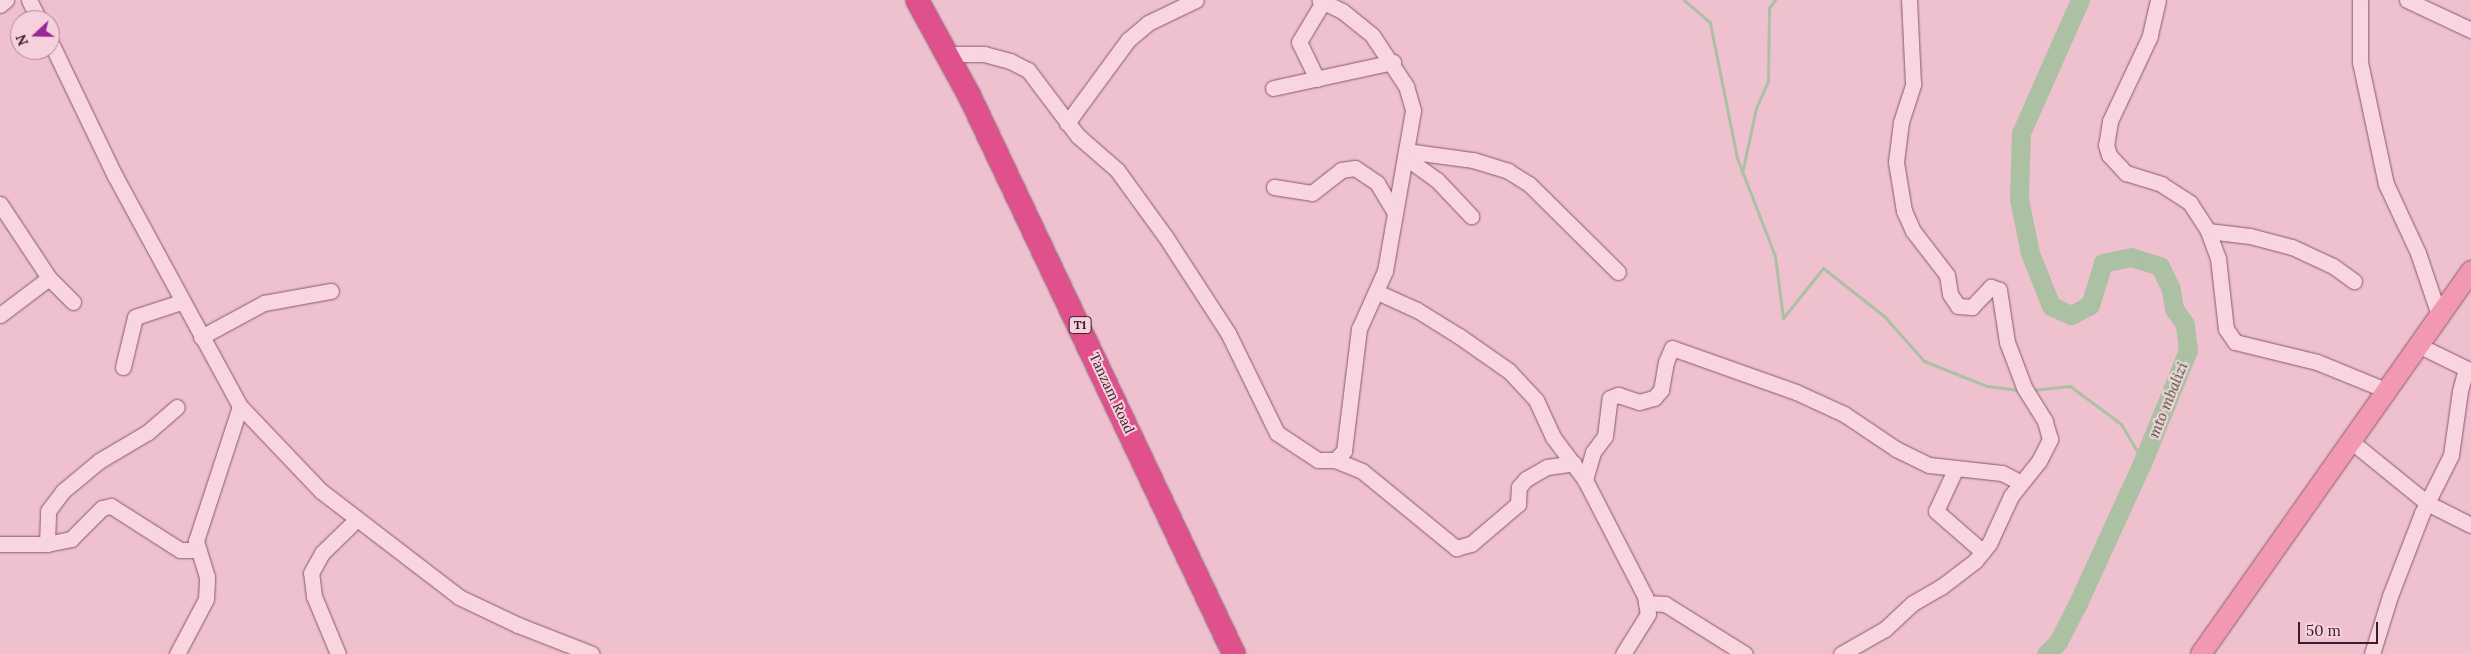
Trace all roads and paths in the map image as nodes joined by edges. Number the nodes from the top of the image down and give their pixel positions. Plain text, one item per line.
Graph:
1 (6, 0) edge
2 (917, 0) edge
3 (1909, 0) edge
4 (2158, 0) edge
5 (2407, 0) edge
6 (1192, 1) edge
7 (1321, 1) edge
8 (2355, 1) edge
9 (0, 5) edge
10 (2471, 30) edge
11 (947, 54) junction
12 (59, 60) edge
13 (1393, 62) junction
14 (1317, 79) junction
15 (1273, 88) dead end
16 (1067, 122) junction
17 (1406, 154) junction
18 (1274, 187) dead end
19 (0, 204) edge
20 (1395, 213) junction
21 (1471, 216) dead end
22 (2208, 231) junction
23 (1618, 272) dead end
24 (2471, 272) edge
25 (49, 278) junction
26 (2354, 281) dead end
27 (331, 291) dead end
28 (1377, 292) junction
29 (73, 302) dead end
30 (181, 302) junction
31 (0, 315) edge
32 (2440, 318) junction
33 (201, 337) junction
34 (2420, 346) junction
35 (123, 367) dead end
36 (2469, 370) edge
37 (2388, 391) junction
38 (240, 406) junction
39 (176, 407) dead end
40 (2352, 442) junction
41 (1335, 460) junction
42 (1574, 463) junction
43 (1955, 470) junction
44 (1585, 480) junction
45 (2020, 482) junction
46 (2427, 503) junction
47 (357, 520) junction
48 (2471, 525) edge
49 (0, 544) edge
50 (47, 544) junction
51 (198, 550) junction
52 (1983, 552) junction
53 (1646, 603) junction
54 (177, 654) edge
55 (338, 654) edge
56 (592, 654) edge
57 (1234, 654) edge
58 (1623, 654) edge
59 (1745, 654) edge
60 (1842, 654) edge
61 (2201, 654) edge
62 (2372, 654) edge

1 - 9 street
2 - 11 highway, Tanzam Road / T1
3 - 45 street
4 - 22 street
5 - 10 street
6 - 16 street
7 - 13 street
7 - 14 street
8 - 32 street
11 - 16 street
11 - 57 highway, Tanzam Road / T1
12 - 30 street
13 - 14 street
13 - 17 street
14 - 15 street
16 - 41 street
17 - 20 street
17 - 21 street
17 - 23 street
18 - 20 street
19 - 25 street
20 - 28 street
22 - 26 street
22 - 37 street
24 - 32 main road
25 - 29 street
25 - 31 street
27 - 33 street
28 - 41 street
28 - 42 street
30 - 33 street
30 - 35 street
32 - 34 main road
33 - 38 street
34 - 36 street
34 - 37 main road
36 - 46 street
37 - 40 main road
38 - 47 street
38 - 51 street
39 - 50 street
40 - 46 street
40 - 61 main road
41 - 42 street
42 - 44 street
43 - 44 street
43 - 45 street
43 - 52 street
44 - 53 street
45 - 52 street
46 - 48 street
46 - 62 street
47 - 55 street
47 - 56 street
49 - 50 street
50 - 51 street
51 - 54 street
52 - 60 street
53 - 58 street
53 - 59 street

